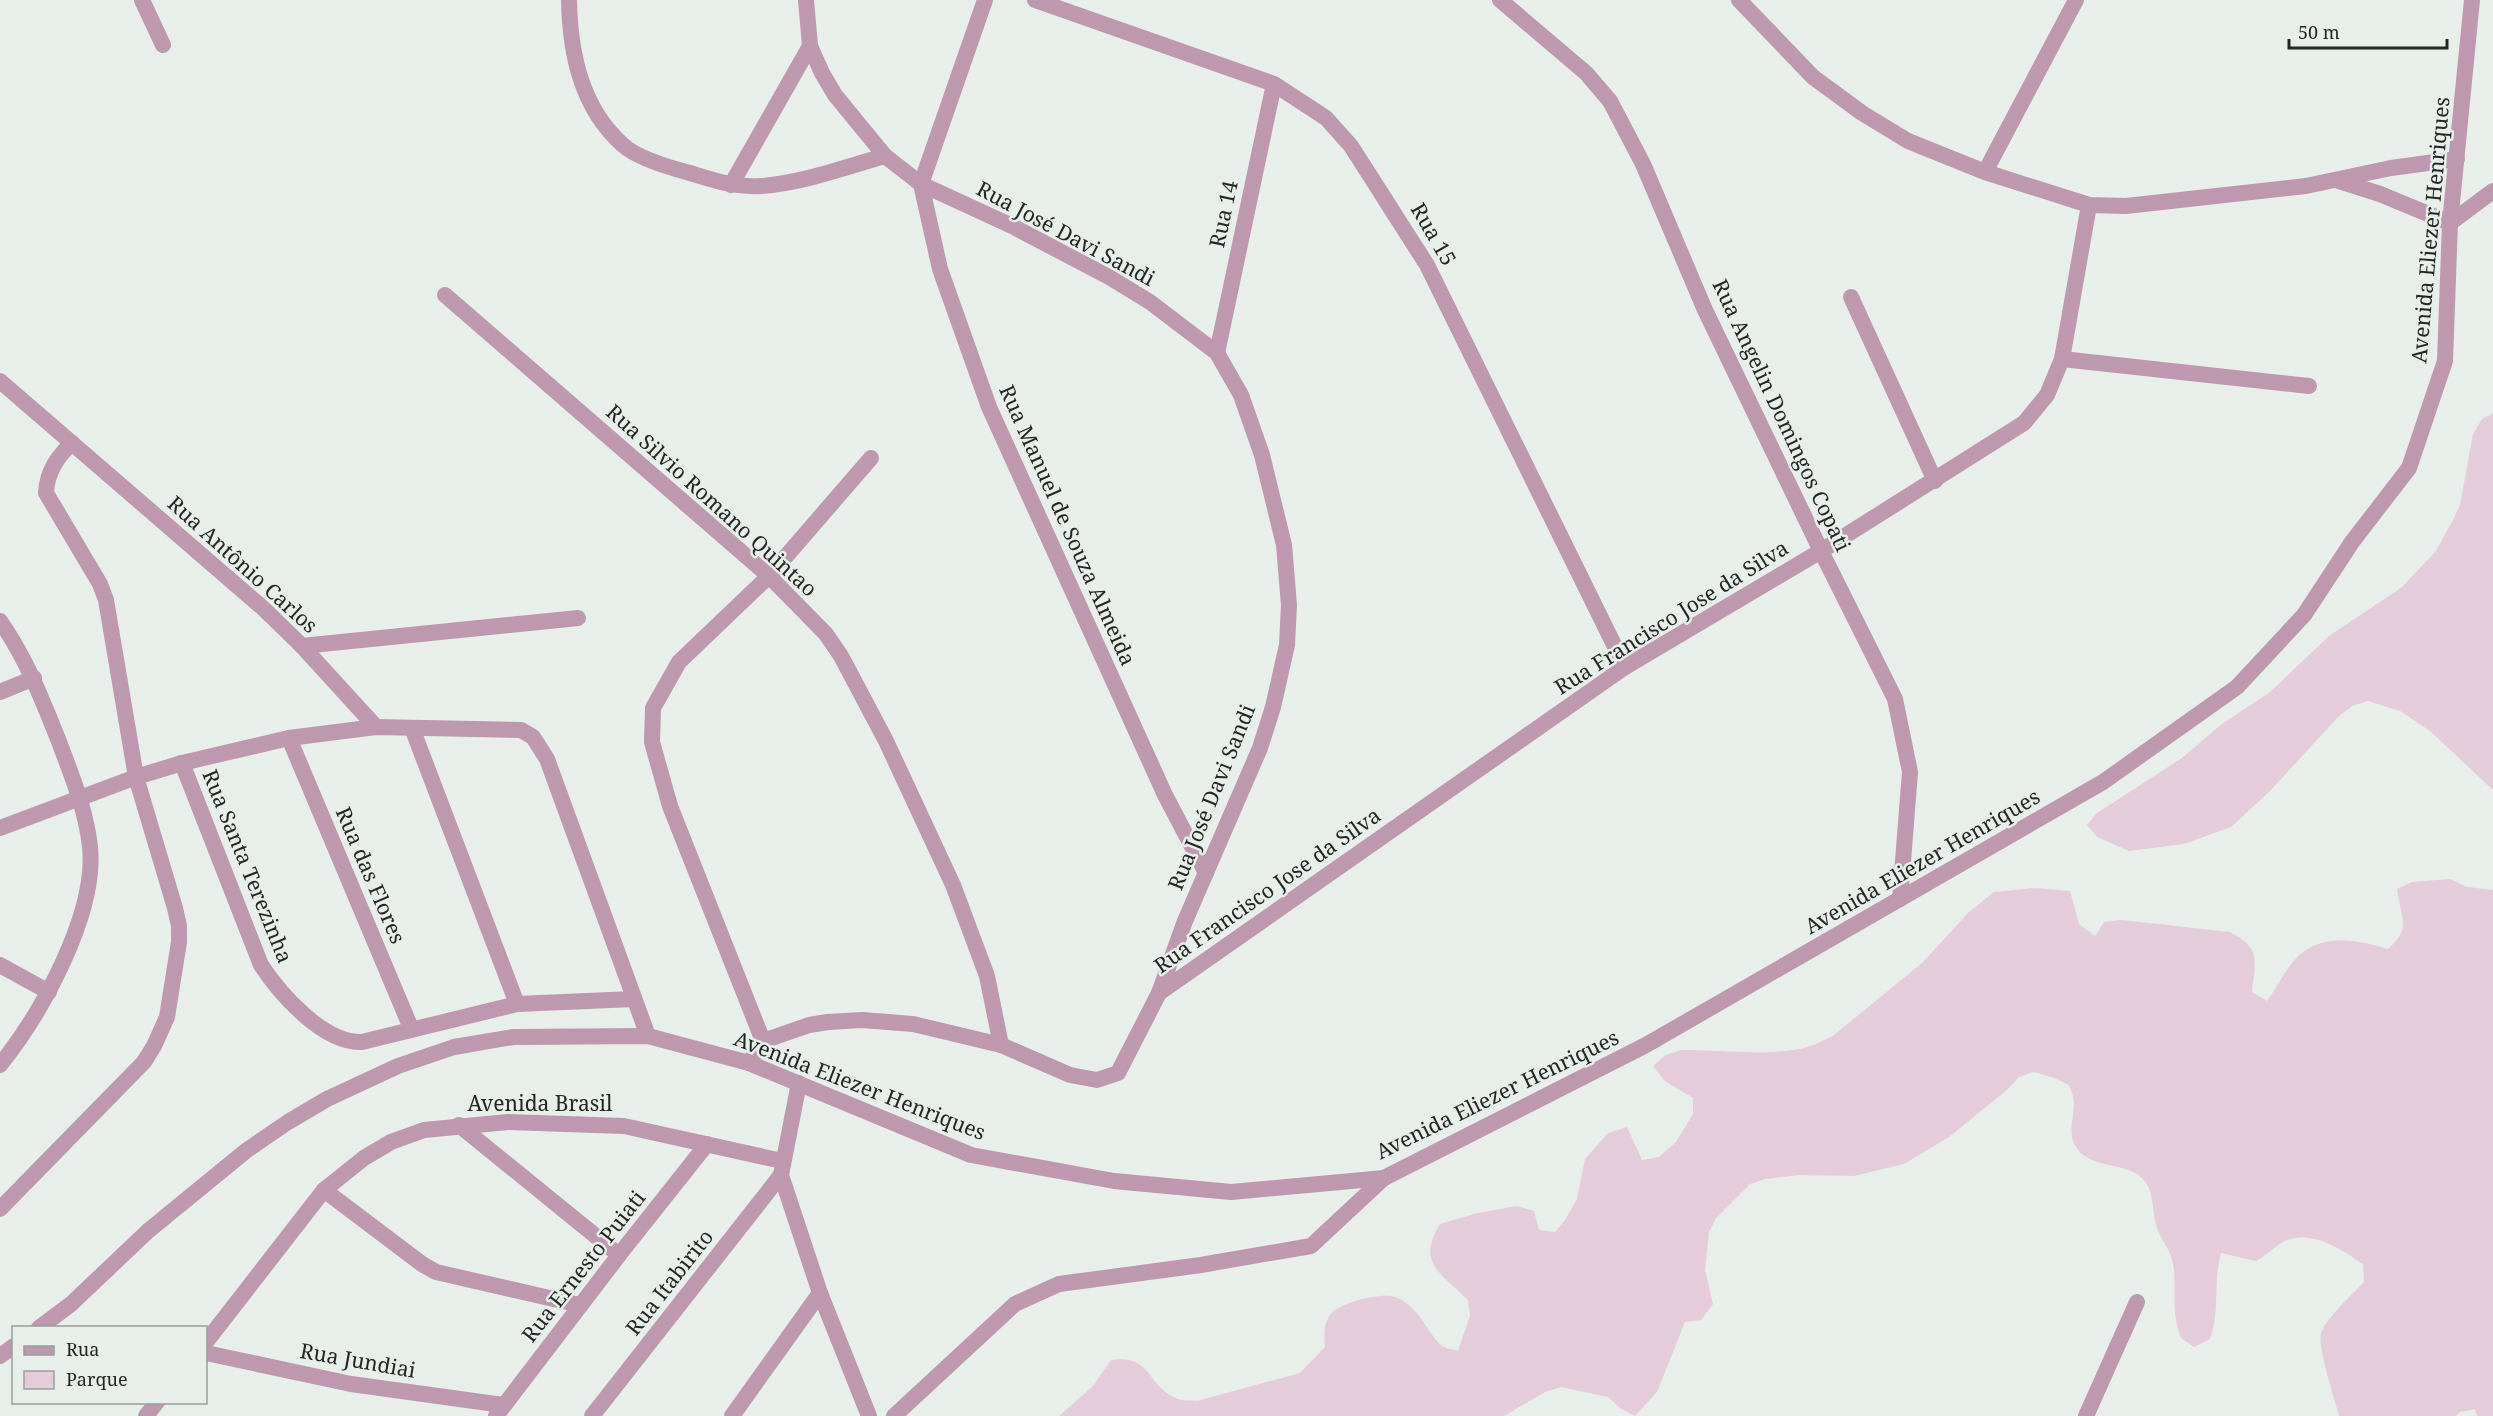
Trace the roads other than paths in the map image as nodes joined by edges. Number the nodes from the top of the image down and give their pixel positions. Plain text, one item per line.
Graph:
1 (142, 0) edge
2 (569, 0) edge
3 (806, 0) edge
4 (985, 0) edge
5 (1035, 0) edge
6 (1500, 0) edge
7 (1739, 0) edge
8 (2076, 0) edge
9 (2472, 0) edge
10 (163, 45) dead end
11 (810, 46) junction
12 (1274, 84) junction
13 (885, 156) junction
14 (2457, 159) junction
15 (1985, 172) junction
16 (2338, 180) junction
17 (921, 184) junction
18 (731, 185) junction
19 (2493, 191) edge
20 (2089, 205) junction
21 (2450, 223) junction
22 (445, 295) dead end
23 (1851, 297) dead end
24 (1217, 353) junction
25 (2062, 359) junction
26 (0, 381) edge
27 (2309, 386) dead end
28 (72, 443) junction
29 (871, 458) dead end
30 (1935, 481) junction
31 (1821, 551) junction
32 (769, 576) junction
33 (578, 618) dead end
34 (0, 621) edge
35 (302, 646) junction
36 (1625, 668) junction
37 (34, 678) junction
38 (0, 692) edge
39 (376, 727) junction
40 (412, 728) junction
41 (289, 738) junction
42 (182, 763) junction
43 (136, 777) junction
44 (80, 798) junction
45 (0, 828) edge
46 (1206, 873) junction
47 (1900, 899) junction
48 (0, 965) edge
49 (49, 992) junction
50 (1159, 993) junction
51 (634, 999) junction
52 (517, 1004) junction
53 (411, 1028) junction
54 (648, 1036) junction
55 (763, 1041) junction
56 (1001, 1046) junction
57 (749, 1063) junction
58 (0, 1065) edge
59 (799, 1083) junction
60 (459, 1125) junction
61 (707, 1144) junction
62 (782, 1168) junction
63 (1384, 1178) junction
64 (324, 1190) junction
65 (0, 1209) edge
66 (619, 1255) junction
67 (820, 1293) junction
68 (2137, 1302) dead end
69 (580, 1305) junction
70 (42, 1326) edge
71 (207, 1341) edge
72 (207, 1353) edge
73 (155, 1404) edge
74 (500, 1410) edge
75 (146, 1416) edge
76 (592, 1416) edge
77 (732, 1416) edge
78 (869, 1416) edge
79 (894, 1416) edge
80 (2086, 1416) edge

1 - 10 street
2 - 18 street
3 - 11 street, Rua José Davi Sandi
4 - 17 street
5 - 12 street, Rua 15
6 - 31 street, Rua Angelin Domingos Copati
7 - 15 street
8 - 15 street
9 - 14 street, Avenida Eliezer Henriques
11 - 13 street, Rua José Davi Sandi
11 - 18 street
12 - 24 street, Rua 14
12 - 36 street, Rua 15
13 - 17 street, Rua José Davi Sandi
13 - 18 street
14 - 16 street
14 - 21 street, Avenida Eliezer Henriques
15 - 20 street
16 - 20 street
16 - 21 street
17 - 24 street, Rua José Davi Sandi
17 - 46 street, Rua Manuel de Souza Almeida
19 - 21 street
20 - 25 street, Rua Francisco Jose da Silva
21 - 47 street, Avenida Eliezer Henriques
22 - 32 street, Rua Silvio Romano Quintao
23 - 30 street
24 - 46 street, Rua José Davi Sandi
25 - 27 street
25 - 30 street, Rua Francisco Jose da Silva
26 - 28 street, Rua Antônio Carlos
28 - 35 street, Rua Antônio Carlos
28 - 43 street
29 - 32 street
30 - 31 street, Rua Francisco Jose da Silva
31 - 36 street, Rua Francisco Jose da Silva
31 - 47 street, Rua Angelin Domingos Copati
32 - 55 street
32 - 56 street, Rua Silvio Romano Quintao
33 - 35 street
34 - 37 street
35 - 39 street, Rua Antônio Carlos
36 - 50 street, Rua Francisco Jose da Silva
37 - 38 street
37 - 44 street
39 - 40 street
39 - 41 street
40 - 51 street
40 - 52 street
41 - 42 street
41 - 53 street, Rua das Flores
42 - 43 street
42 - 53 street, Rua Santa Terezinha
43 - 44 street
43 - 65 street
44 - 45 street
44 - 49 street
46 - 50 street, Rua José Davi Sandi
47 - 63 street, Avenida Eliezer Henriques
48 - 49 street
49 - 58 street
50 - 56 street, Rua José Davi Sandi
51 - 52 street
51 - 54 street
52 - 53 street
54 - 57 street, Avenida Eliezer Henriques
54 - 70 street, Avenida Eliezer Henriques
55 - 56 street
55 - 57 street
57 - 59 street, Avenida Eliezer Henriques
59 - 62 street
59 - 63 street, Avenida Eliezer Henriques
60 - 61 street, Avenida Brasil
60 - 64 street, Avenida Brasil
60 - 66 street
61 - 62 street, Avenida Brasil
61 - 66 street, Rua Ernesto Puiati
62 - 67 street
62 - 76 street, Rua Itabirito
63 - 79 street
64 - 69 street
64 - 71 street, Avenida Brasil
66 - 69 street, Rua Ernesto Puiati
67 - 77 street
67 - 78 street
68 - 80 street
69 - 74 street, Rua Ernesto Puiati
72 - 74 street, Rua Jundiai
73 - 75 street

